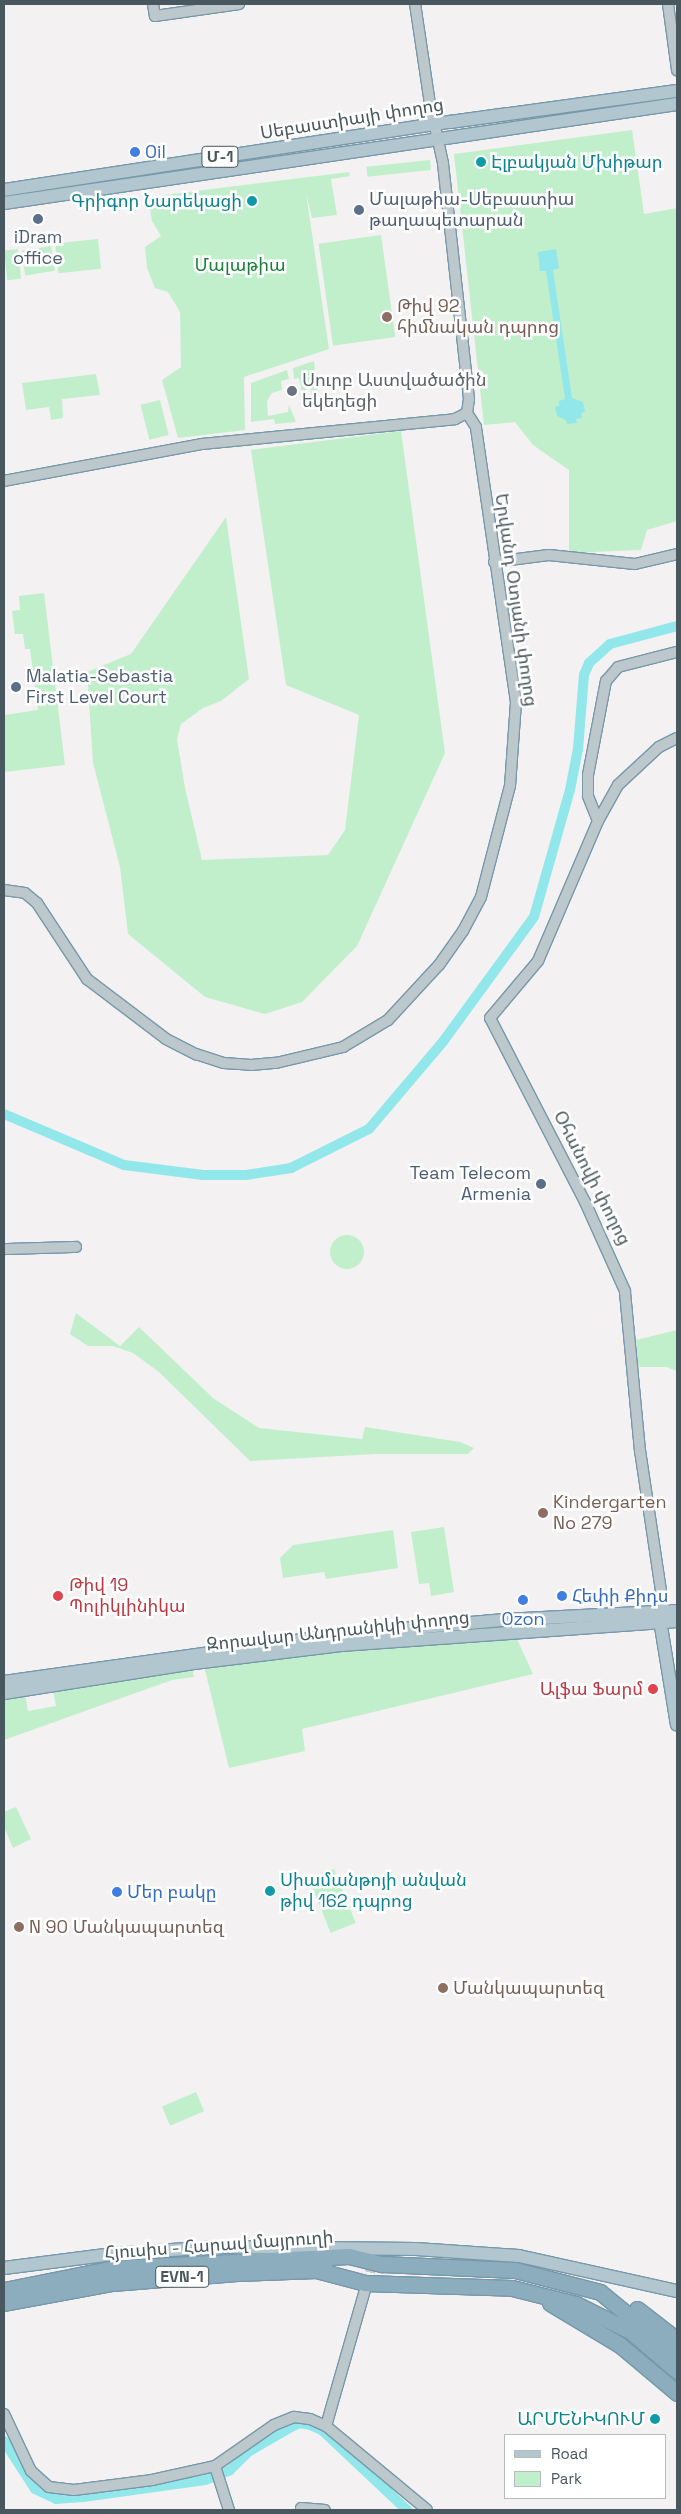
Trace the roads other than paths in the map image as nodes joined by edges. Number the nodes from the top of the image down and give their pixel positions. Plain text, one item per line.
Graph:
1 (152, 4) edge
2 (239, 4) edge
3 (415, 4) edge
4 (668, 4) edge
5 (677, 70) edge
6 (677, 91) edge
7 (677, 104) edge
8 (437, 124) junction
9 (440, 138) junction
10 (4, 190) edge
11 (4, 203) edge
12 (467, 412) junction
13 (4, 481) edge
14 (677, 554) edge
15 (494, 562) junction
16 (677, 652) edge
17 (677, 738) edge
18 (598, 821) junction
19 (4, 890) edge
20 (76, 1247) dead end
21 (4, 1249) edge
22 (677, 1610) edge
23 (665, 1617) edge
24 (193, 1659) junction
25 (4, 1682) edge
26 (4, 1693) edge
27 (677, 1698) edge
28 (677, 1725) edge
29 (372, 2251) junction
30 (349, 2256) junction
31 (4, 2268) edge
32 (316, 2270) junction
33 (365, 2290) tunnel mouth
34 (677, 2291) edge
35 (529, 2292) junction
36 (600, 2292) junction
37 (8, 2295) edge
38 (677, 2340) edge
39 (677, 2354) edge
40 (677, 2371) edge
41 (677, 2392) edge
42 (4, 2414) edge
43 (326, 2426) junction
44 (216, 2468) junction
45 (301, 2508) dead end
46 (229, 2510) edge
47 (325, 2510) edge
48 (427, 2510) edge

1 - 2 street
3 - 8 street, Երվանդ Օտյանի փողոց
4 - 5 street
6 - 8 main road, Սեբաստիայի փողոց / Մ-1
7 - 9 main road, Սեբաստիայի փողոց / Մ-1
8 - 9 street, Երվանդ Օտյանի փողոց
8 - 10 main road, Սեբաստիայի փողոց / Մ-1
9 - 11 main road, Սեբաստիայի փողոց / Մ-1
9 - 12 street, Երվանդ Օտյանի փողոց
12 - 13 street
12 - 15 street, Երվանդ Օտյանի փողոց
14 - 15 street
15 - 19 street, Երվանդ Օտյանի փողոց
16 - 18 street
17 - 18 street, Օհանովի փողոց
18 - 23 street, Օհանովի փողոց
20 - 21 street
22 - 23 main road, Զորավար Անդրանիկի փողոց
23 - 24 main road, Զորավար Անդրանիկի փողոց
23 - 27 main road, Օհանովի փողոց
23 - 28 main road, Օհանովի փողոց
24 - 25 main road, Զորավար Անդրանիկի փողոց
24 - 26 main road, Զորավար Անդրանիկի փողոց
29 - 30 highway
29 - 31 main road
29 - 34 main road
30 - 32 highway, Հյուսիս - Հարավ մայրուղի / EVN-1
30 - 36 highway, Հյուսիս - Հարավ մայրուղի
30 - 37 highway, Հյուսիս - Հարավ մայրուղի / EVN-1
32 - 35 highway, Հյուսիս - Հարավ մայրուղի
32 - 37 highway, Հյուսիս - Հարավ մայրուղի / EVN-1
33 - 43 street
35 - 40 highway, Հյուսիս - Հարավ մայրուղի
35 - 41 highway
36 - 38 highway
36 - 39 highway, Հյուսիս - Հարավ մայրուղի
42 - 44 street
43 - 44 street
43 - 48 street
44 - 46 street
45 - 47 street

